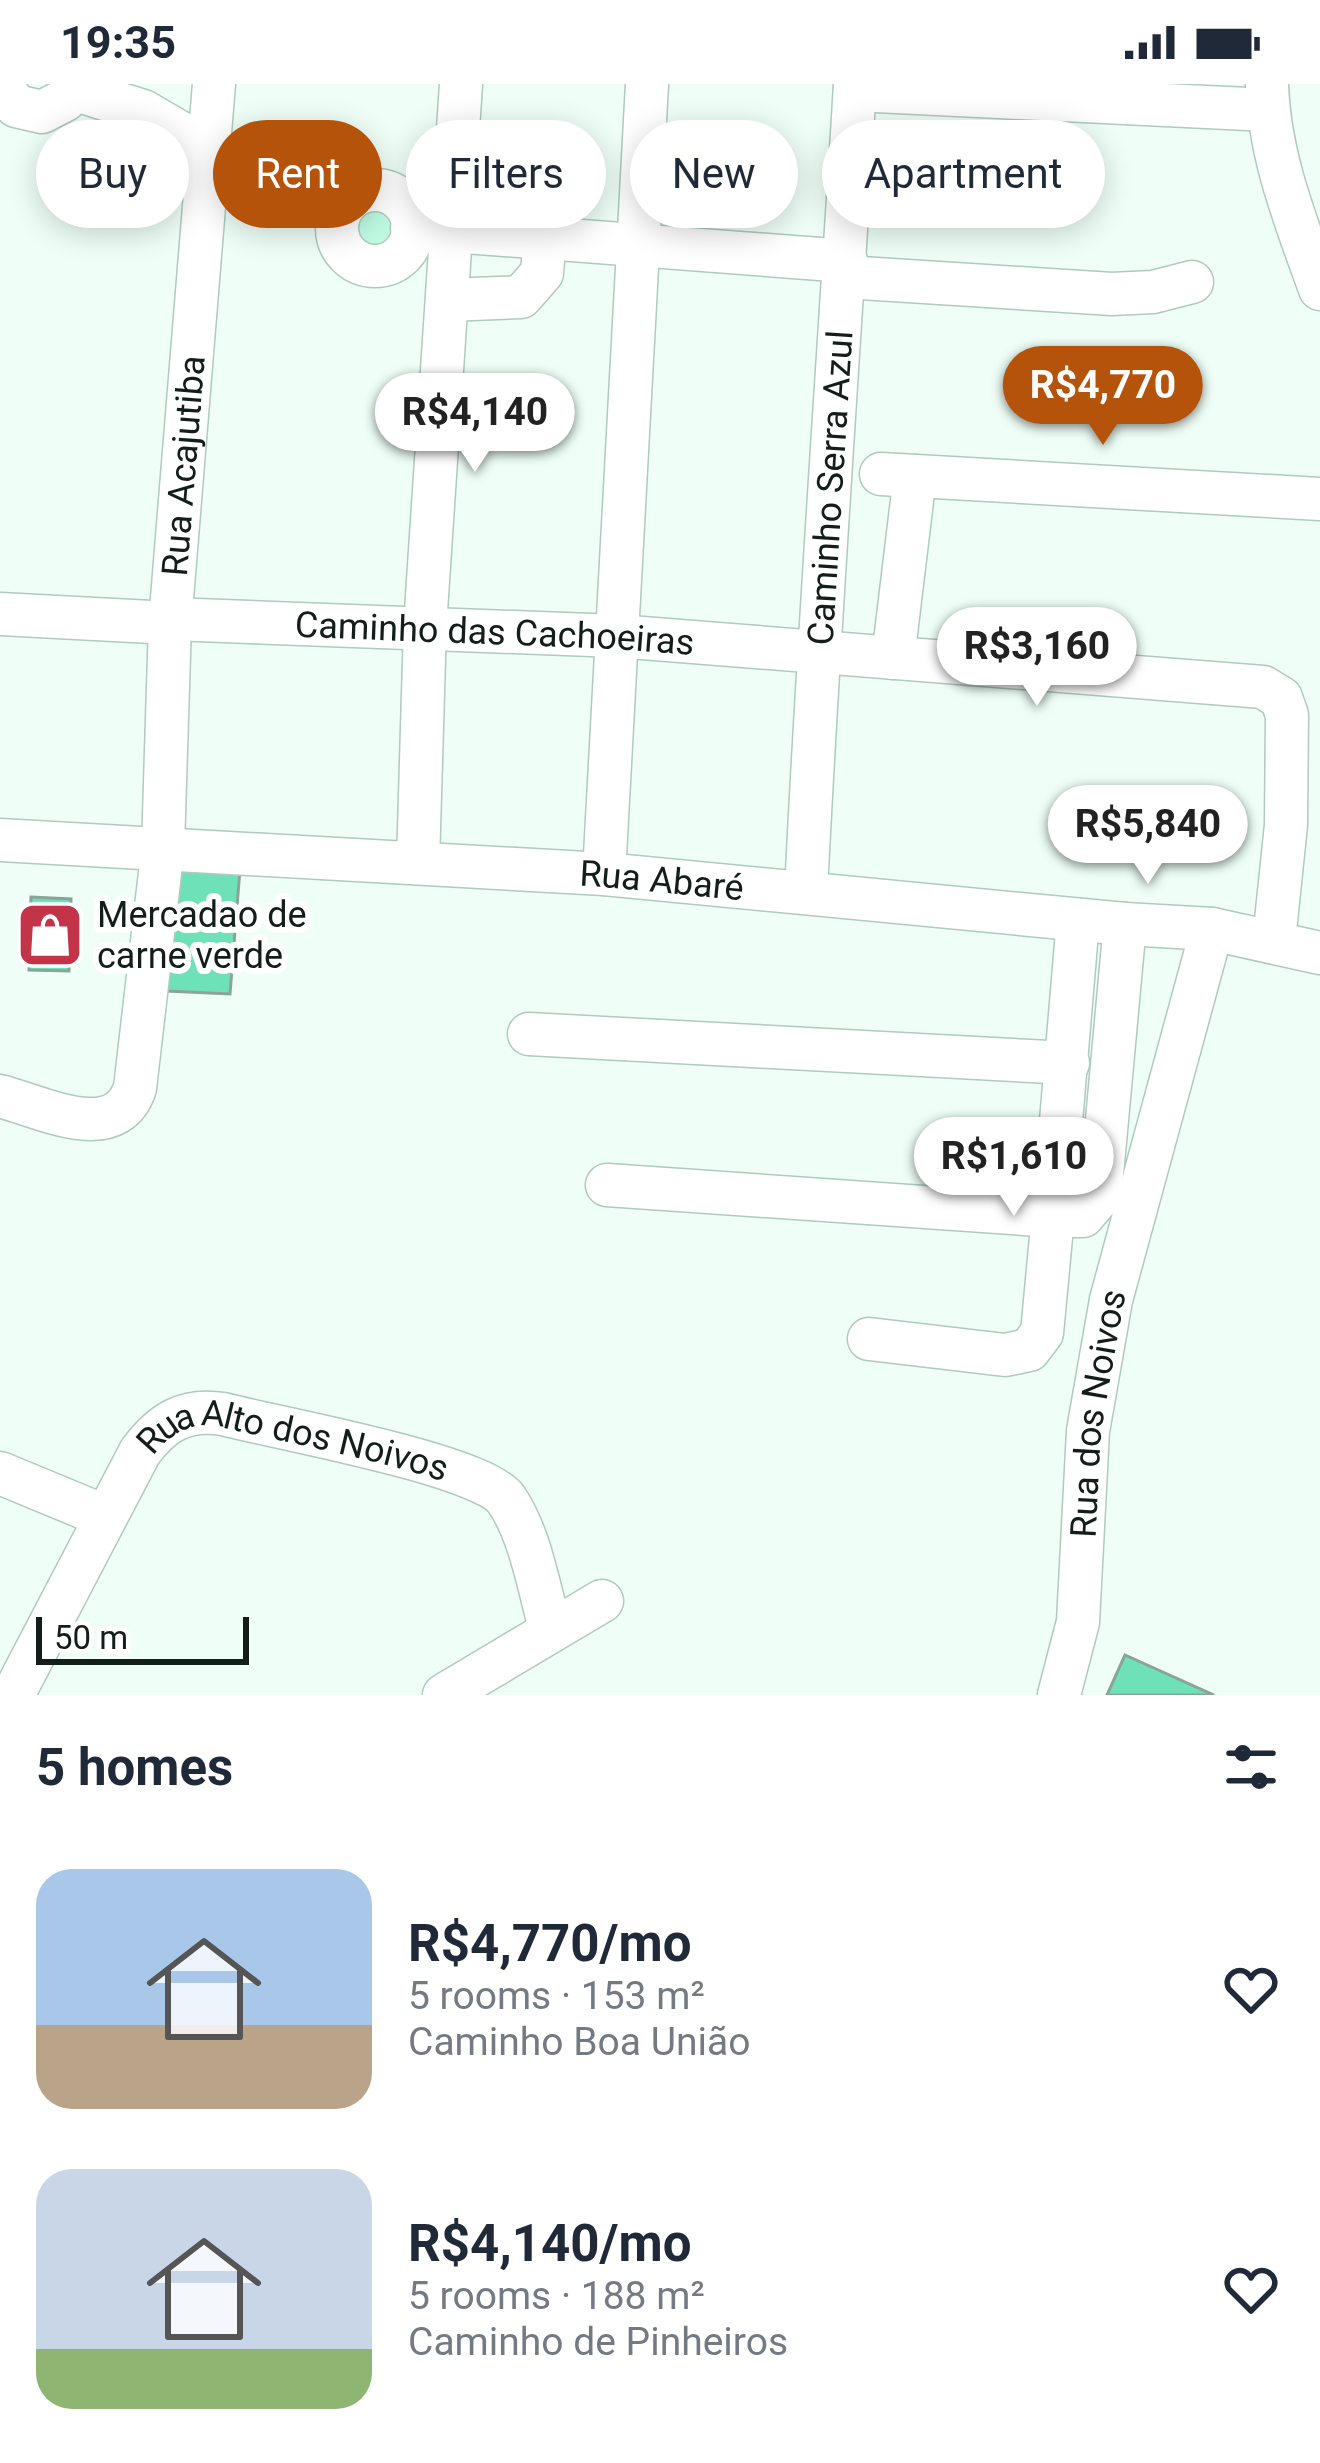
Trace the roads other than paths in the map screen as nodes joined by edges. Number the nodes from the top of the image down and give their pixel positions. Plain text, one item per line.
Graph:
1 (0, 84) edge
2 (214, 84) edge
3 (461, 84) edge
4 (647, 84) edge
5 (74, 87) edge
6 (855, 87) edge
7 (1267, 97) edge
8 (454, 120) edge
9 (211, 152) junction
10 (406, 208) edge
11 (432, 228) joint
12 (545, 237) junction
13 (641, 245) junction
14 (846, 269) junction
15 (1192, 282) dead end
16 (1320, 287) edge
17 (448, 300) junction
18 (1320, 499) edge
19 (0, 614) edge
20 (171, 621) junction
21 (425, 626) junction
22 (617, 636) junction
23 (817, 652) junction
24 (893, 658) junction
25 (0, 840) edge
26 (163, 847) junction
27 (418, 863) junction
28 (604, 874) junction
29 (806, 892) junction
30 (1078, 920) junction
31 (1125, 924) junction
32 (1212, 929) junction
33 (1274, 940) junction
34 (1320, 953) edge
35 (530, 1034) dead end
36 (1068, 1063) junction
37 (0, 1096) edge
38 (607, 1185) dead end
39 (1053, 1216) junction
40 (869, 1339) dead end
41 (0, 1473) edge
42 (104, 1516) junction
43 (602, 1601) dead end
44 (551, 1631) junction
45 (13, 1695) edge
46 (444, 1695) edge
47 (1059, 1695) edge

1 - 5 street
2 - 9 street, Rua Acajutiba
3 - 8 street
4 - 13 street
5 - 9 street
6 - 7 street
6 - 14 street, Caminho Serra Azul
7 - 16 street
9 - 10 street
9 - 20 street, Rua Acajutiba
11 - 12 street
11 - 17 street
12 - 13 street
12 - 17 street
13 - 14 street
13 - 22 street
14 - 15 street
14 - 23 street, Caminho Serra Azul
17 - 21 street
18 - 24 street
19 - 20 street, Caminho das Cachoeiras
20 - 21 street, Caminho das Cachoeiras
20 - 26 street, Rua Acajutiba
21 - 22 street, Caminho das Cachoeiras
21 - 27 street
22 - 23 street, Caminho das Cachoeiras
22 - 28 street
23 - 24 street, Caminho das Cachoeiras
23 - 29 street, Caminho Serra Azul
24 - 33 street, Caminho das Cachoeiras
25 - 26 street, Rua Abaré
26 - 27 street, Rua Abaré
26 - 37 street, Rua Acajutiba
27 - 28 street, Rua Abaré
28 - 29 street, Rua Abaré
29 - 30 street, Rua Abaré
30 - 31 street, Rua Abaré
30 - 36 street
31 - 32 street, Rua Abaré
31 - 39 street
32 - 33 street, Rua Abaré
32 - 47 street, Rua dos Noivos
33 - 34 street, Rua Abaré
35 - 36 street
36 - 39 street
38 - 39 street
39 - 40 street
41 - 42 street
42 - 44 street, Rua Alto dos Noivos
42 - 45 street, Rua Alto dos Noivos
43 - 44 street
44 - 46 street

